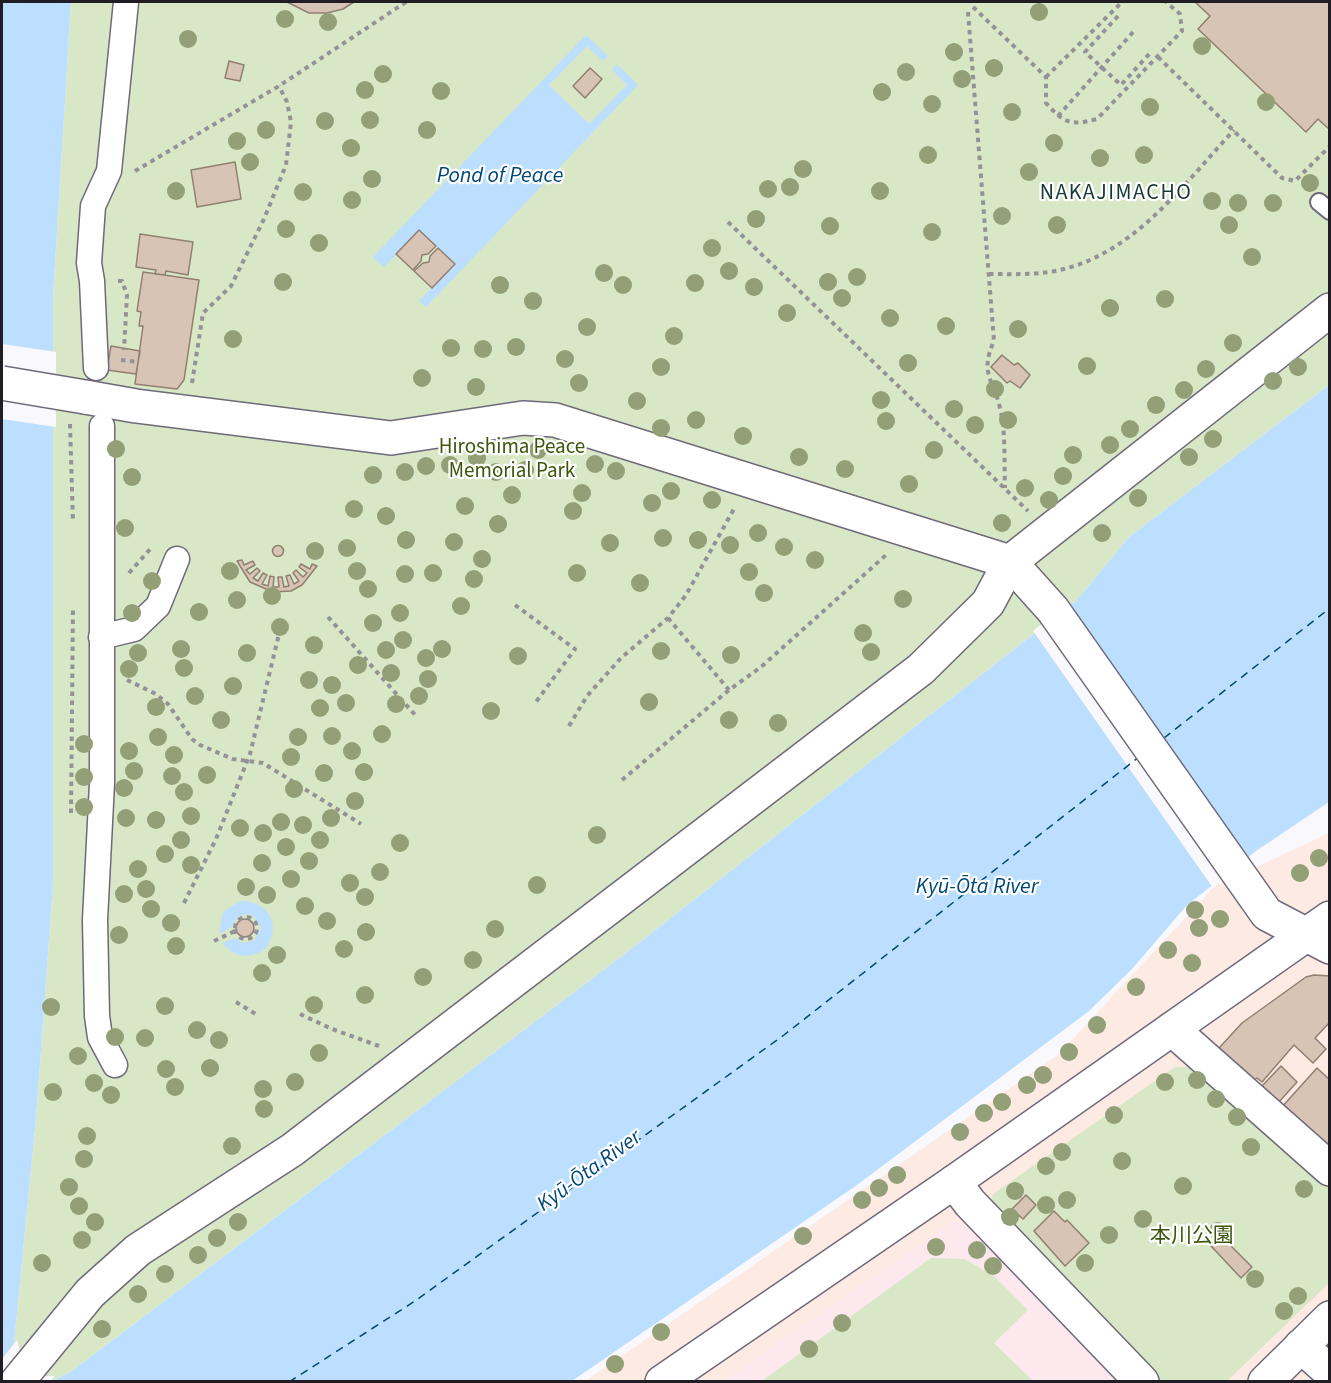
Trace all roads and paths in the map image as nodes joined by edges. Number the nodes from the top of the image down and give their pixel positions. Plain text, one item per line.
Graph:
1 (126, 2) edge
2 (406, 2) edge
3 (1122, 2) edge
4 (1166, 2) edge
5 (973, 7) dead end
6 (968, 12) dead end
7 (1118, 16) dead end
8 (1135, 30) dead end
9 (1151, 52) dead end
10 (1158, 57) junction
11 (1102, 68) junction
12 (1046, 77) junction
13 (279, 86) junction
14 (1058, 116) junction
15 (1234, 130) junction
16 (1329, 146) edge
17 (127, 176) dead end
18 (728, 222) dead end
19 (989, 274) junction
20 (1329, 310) edge
21 (2, 383) edge
22 (191, 389) dead end
23 (84, 392) junction
24 (102, 426) dead end
25 (1005, 488) junction
26 (738, 502) dead end
27 (1030, 514) dead end
28 (73, 531) dead end
29 (891, 550) dead end
30 (177, 559) dead end
31 (1010, 562) junction
32 (73, 599) dead end
33 (515, 605) dead end
34 (328, 617) dead end
35 (668, 618) junction
36 (279, 634) dead end
37 (101, 637) junction
38 (102, 673) junction
39 (729, 690) junction
40 (536, 702) dead end
41 (416, 716) dead end
42 (569, 726) dead end
43 (247, 761) junction
44 (622, 780) dead end
45 (71, 823) dead end
46 (361, 824) dead end
47 (184, 903) dead end
48 (235, 931) junction
49 (1322, 933) edge
50 (214, 941) dead end
51 (236, 1002) dead end
52 (300, 1014) dead end
53 (259, 1016) dead end
54 (1172, 1029) junction
55 (383, 1047) dead end
56 (115, 1065) dead end
57 (1329, 1169) edge
58 (954, 1182) junction
59 (1329, 1318) edge
60 (1301, 1346) junction
61 (1329, 1372) edge
62 (17, 1382) edge
63 (662, 1382) edge
64 (1142, 1382) edge
65 (1265, 1382) edge

1 - 23 street
2 - 13 path
3 - 12 path
4 - 10 path
5 - 12 path
6 - 19 path
7 - 11 path
8 - 11 path
9 - 11 path
10 - 14 path
10 - 15 path
11 - 14 path
12 - 14 path
13 - 17 path
13 - 22 path
15 - 16 path
15 - 19 path
18 - 25 path
19 - 25 path
20 - 31 street
21 - 23 street, bridge
23 - 28 path
23 - 31 street
24 - 37 street
25 - 27 path
26 - 35 path
29 - 39 path
30 - 37 street
31 - 49 street
31 - 62 street
32 - 45 path
33 - 40 path
34 - 41 path
35 - 39 path
35 - 42 path
36 - 43 path
37 - 38 street
38 - 43 path
38 - 56 street
39 - 44 path
43 - 46 path
43 - 47 path
48 - 48 path
48 - 50 path
49 - 54 street
51 - 53 path
52 - 55 path
54 - 57 street
54 - 58 street
58 - 63 street
58 - 64 street
59 - 60 street
60 - 61 street
60 - 65 street

